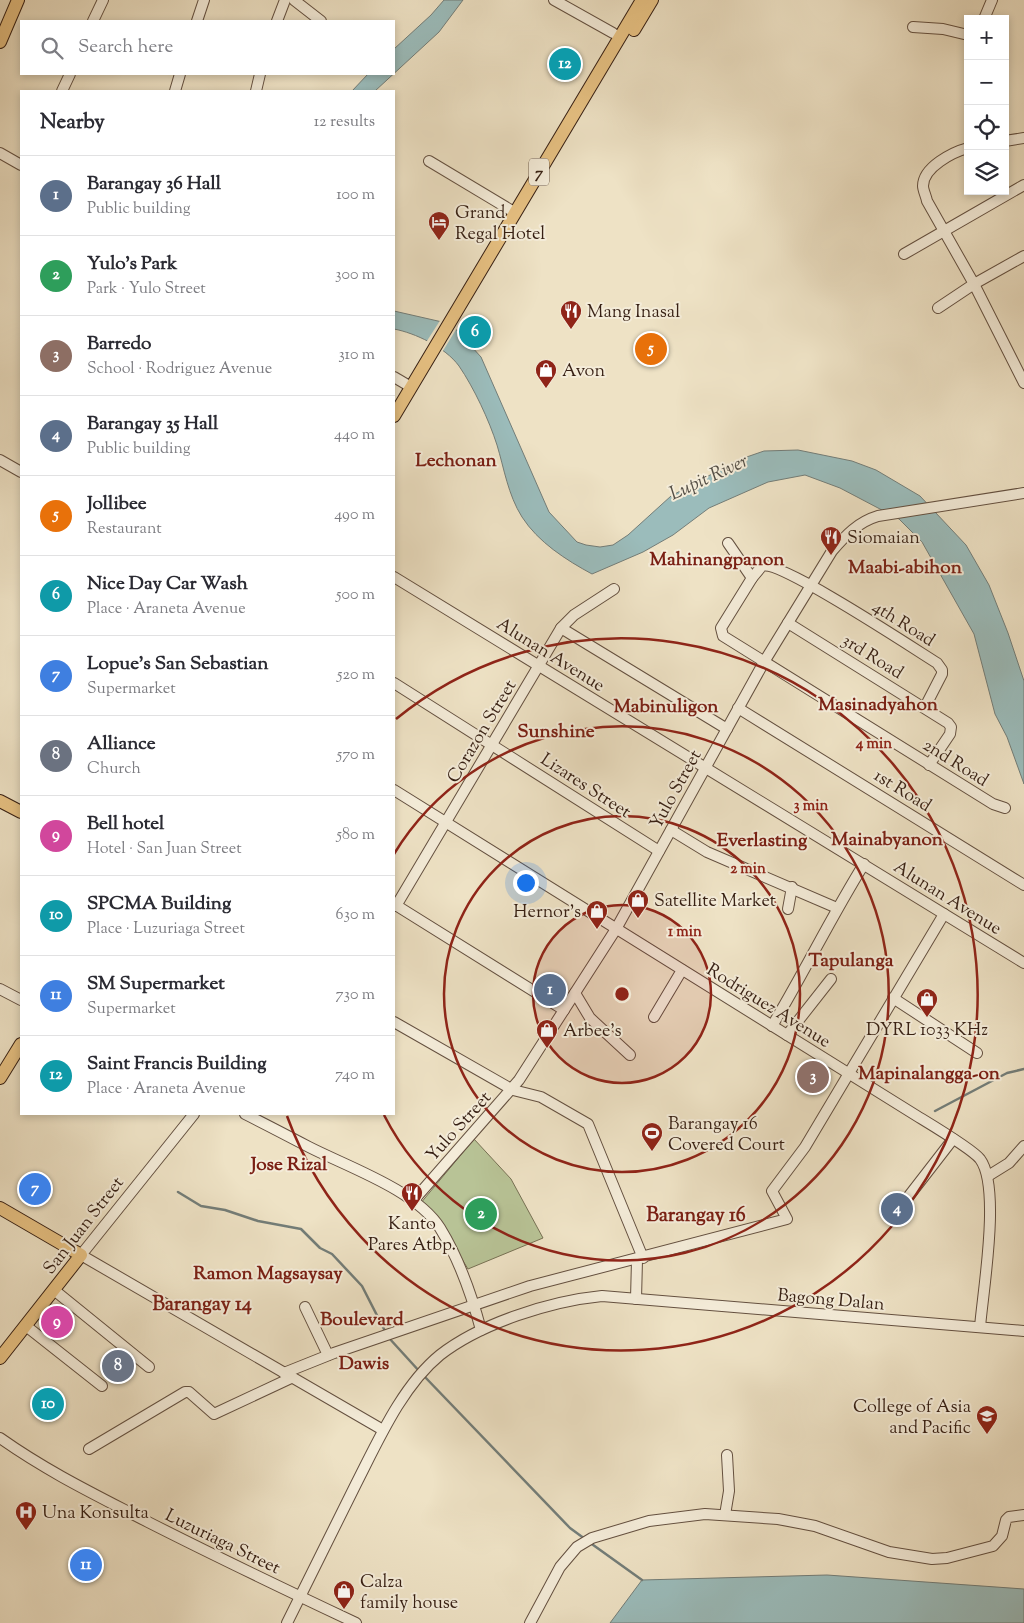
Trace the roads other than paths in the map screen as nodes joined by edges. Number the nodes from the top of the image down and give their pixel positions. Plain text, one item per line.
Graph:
1 (18, 0) edge
2 (102, 0) edge
3 (204, 0) edge
4 (285, 0) edge
5 (294, 0) edge
6 (554, 0) edge
7 (633, 0) edge
8 (642, 0) edge
9 (652, 0) edge
10 (992, 0) edge
11 (986, 15) edge
12 (93, 20) edge
13 (197, 20) edge
14 (277, 20) edge
15 (320, 20) edge
16 (913, 27) dead end
17 (613, 33) junction
18 (964, 34) edge
19 (0, 42) edge
20 (611, 50) junction
21 (70, 75) edge
22 (180, 75) edge
23 (260, 75) edge
24 (62, 90) edge
25 (175, 90) edge
26 (256, 90) edge
27 (1024, 138) edge
28 (1009, 140) edge
29 (964, 149) edge
30 (0, 153) edge
31 (429, 161) dead end
32 (20, 164) edge
33 (1024, 185) edge
34 (514, 212) junction
35 (945, 230) junction
36 (904, 254) dead end
37 (1024, 256) edge
38 (974, 284) junction
39 (938, 308) dead end
40 (395, 378) edge
41 (1024, 384) edge
42 (411, 387) junction
43 (395, 414) edge
44 (0, 460) edge
45 (20, 471) edge
46 (1024, 493) edge
47 (728, 543) dead end
48 (395, 577) edge
49 (752, 578) junction
50 (811, 585) junction
51 (614, 590) dead end
52 (788, 623) junction
53 (562, 628) junction
54 (764, 662) junction
55 (539, 666) junction
56 (395, 684) edge
57 (925, 707) junction
58 (738, 708) junction
59 (727, 729) junction
60 (492, 744) junction
61 (929, 765) junction
62 (705, 768) junction
63 (395, 791) edge
64 (0, 801) edge
65 (1005, 808) dead end
66 (20, 811) edge
67 (446, 823) junction
68 (671, 830) junction
69 (659, 851) junction
70 (864, 864) junction
71 (1024, 885) edge
72 (792, 887) junction
73 (395, 905) edge
74 (837, 908) junction
75 (788, 909) dead end
76 (944, 914) junction
77 (616, 930) junction
78 (1024, 963) edge
79 (682, 970) junction
80 (831, 979) dead end
81 (0, 989) edge
82 (574, 993) junction
83 (893, 998) junction
84 (20, 999) edge
85 (564, 1010) junction
86 (654, 1016) dead end
87 (395, 1023) edge
88 (772, 1026) junction
89 (787, 1035) junction
90 (20, 1046) edge
91 (977, 1053) dead end
92 (630, 1055) dead end
93 (849, 1074) junction
94 (0, 1078) edge
95 (513, 1090) junction
96 (193, 1115) edge
97 (247, 1115) edge
98 (953, 1139) junction
99 (1024, 1146) edge
100 (988, 1176) junction
101 (412, 1201) junction
102 (905, 1201) dead end
103 (0, 1208) edge
104 (81, 1255) junction
105 (640, 1259) junction
106 (54, 1290) junction
107 (636, 1300) junction
108 (475, 1306) junction
109 (305, 1307) dead end
110 (26, 1326) junction
111 (980, 1327) junction
112 (482, 1330) junction
113 (1024, 1331) edge
114 (328, 1355) junction
115 (0, 1358) edge
116 (149, 1367) dead end
117 (287, 1375) junction
118 (102, 1386) dead end
119 (384, 1430) junction
120 (0, 1438) edge
121 (89, 1449) dead end
122 (727, 1455) dead end
123 (725, 1515) junction
124 (1024, 1515) edge
125 (300, 1596) junction
126 (287, 1623) edge
127 (356, 1623) edge
128 (530, 1623) edge

1 - 19 main road
2 - 12 street
3 - 13 street
4 - 14 street
5 - 15 street
6 - 17 street
7 - 17 main road, 7
8 - 20 main road, 7
9 - 20 main road, 7
10 - 11 street
16 - 18 street
17 - 20 main road, 7
20 - 34 main road, 7
21 - 24 street
22 - 25 street
23 - 26 street
27 - 28 street
29 - 35 street
30 - 32 street
31 - 34 street
33 - 35 street
34 - 42 main road, 7
35 - 36 street
35 - 38 street
37 - 38 street
38 - 39 street
38 - 41 street
40 - 42 street
42 - 43 main road, 7
44 - 45 street
46 - 50 street, Yulo Street
47 - 49 street
48 - 55 street, Alunan Avenue
49 - 50 street, 4th Road
49 - 54 street, 2nd Road
50 - 52 street, Yulo Street
50 - 57 street, 4th Road
51 - 53 street, Corazon Street
52 - 54 street, Yulo Street
52 - 57 street, 3rd Road
53 - 55 street, Corazon Street
53 - 59 street
54 - 58 street, Yulo Street
54 - 61 street, 2nd Road
55 - 60 street, Corazon Street
55 - 62 street, Alunan Avenue
56 - 60 street, Lizares Street
57 - 61 street, 3rd Road
58 - 59 street, Yulo Street
58 - 71 street, 1st Road
59 - 62 street, Yulo Street
60 - 67 street, Corazon Street
60 - 69 street, Lizares Street
61 - 65 street, 2nd Road
62 - 68 street, Yulo Street
62 - 70 street, Alunan Avenue
63 - 67 street, Rodriguez Avenue
64 - 66 main road
67 - 73 street, Corazon Street
67 - 77 street, Rodriguez Avenue
68 - 69 street, Yulo Street
68 - 72 street
69 - 77 street, Yulo Street
70 - 74 street
70 - 76 street, Alunan Avenue
72 - 74 street
72 - 75 street
73 - 85 street
74 - 88 street
76 - 78 street, Alunan Avenue
76 - 83 street
77 - 79 street, Rodriguez Avenue
77 - 82 street, Yulo Street
79 - 86 street
79 - 88 street, Rodriguez Avenue
80 - 89 street
81 - 84 street
82 - 85 street, Yulo Street
82 - 92 street
83 - 91 street
83 - 93 street
85 - 95 street, Yulo Street
87 - 95 street
88 - 89 street, Rodriguez Avenue
89 - 93 street, Rodriguez Avenue
90 - 94 main road
93 - 98 street, Rodriguez Avenue
93 - 105 street
95 - 101 street, Yulo Street
95 - 105 street
96 - 104 street, San Juan Street
97 - 101 street
98 - 100 street, Rodriguez Avenue
98 - 102 street
99 - 100 street
100 - 111 street, Rodriguez Avenue
101 - 108 street
103 - 104 main road
104 - 106 main road, San Juan Street
104 - 117 street
105 - 107 street
105 - 108 street
106 - 110 main road, San Juan Street
106 - 116 street
107 - 111 street, Bagong Dalan
107 - 112 street, Bagong Dalan
108 - 112 street
108 - 114 street
109 - 114 street
110 - 115 main road, San Juan Street
110 - 118 street
111 - 113 street, Bagong Dalan
112 - 119 street, Bagong Dalan
114 - 117 street
117 - 119 street
117 - 121 street
119 - 125 street, Bagong Dalan
120 - 125 street, Luzuriaga Street
122 - 123 street
123 - 124 street
123 - 128 street
125 - 126 street, Bagong Dalan
125 - 127 street, Luzuriaga Street

